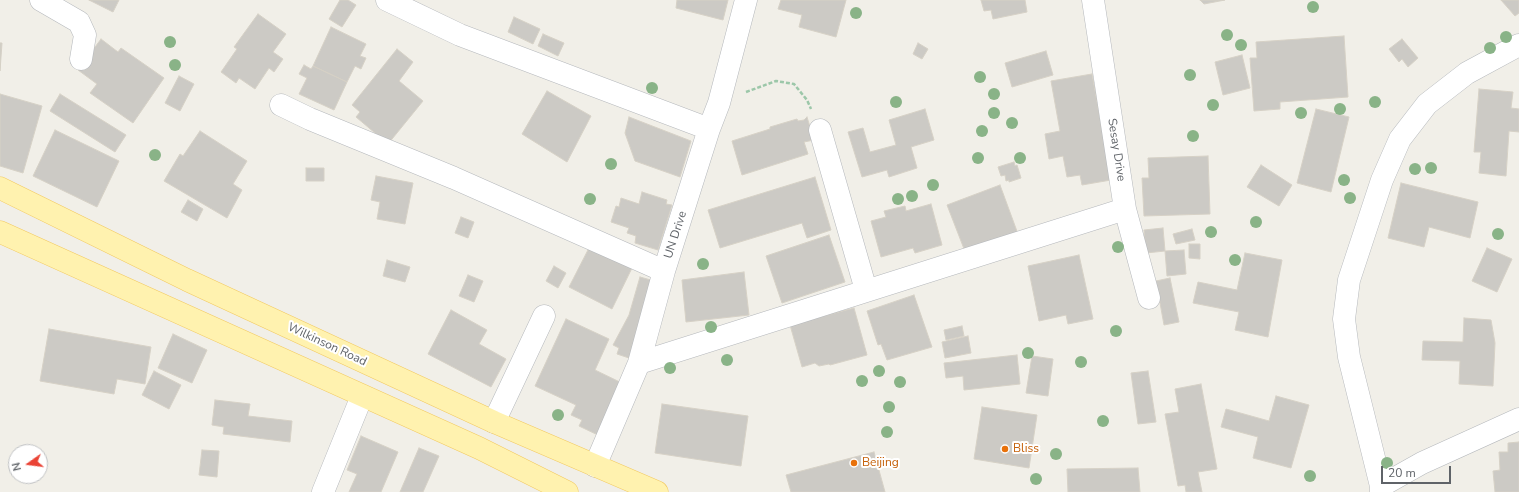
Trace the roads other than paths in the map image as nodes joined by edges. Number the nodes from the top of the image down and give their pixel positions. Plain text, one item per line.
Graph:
1 (41, 0) edge
2 (387, 0) edge
3 (746, 0) edge
4 (1092, 0) edge
5 (1519, 45) edge
6 (81, 59) dead end
7 (282, 105) dead end
8 (709, 129) junction
9 (820, 130) road end
10 (0, 188) edge
11 (1125, 209) junction
12 (0, 232) edge
13 (664, 272) junction
14 (866, 290) junction
15 (1149, 298) dead end
16 (544, 316) dead end
17 (639, 363) junction
18 (362, 396) junction
19 (1519, 419) edge
20 (494, 422) junction
21 (595, 466) junction
22 (1381, 489) edge
23 (323, 492) edge
24 (567, 492) edge
25 (657, 492) edge

1 - 6 street
2 - 8 street
3 - 8 street, UN Drive
4 - 11 street, Sesay Drive
5 - 22 street
7 - 13 street
8 - 13 street, UN Drive
9 - 14 street
10 - 20 main road, Wilkinson Road
11 - 14 street
11 - 15 street, Sesay Drive
12 - 18 main road
13 - 17 street, UN Drive
14 - 17 street
16 - 20 street
17 - 21 street, UN Drive
18 - 23 street
18 - 24 main road
19 - 22 street
20 - 21 main road, Wilkinson Road
21 - 25 main road, Wilkinson Road

